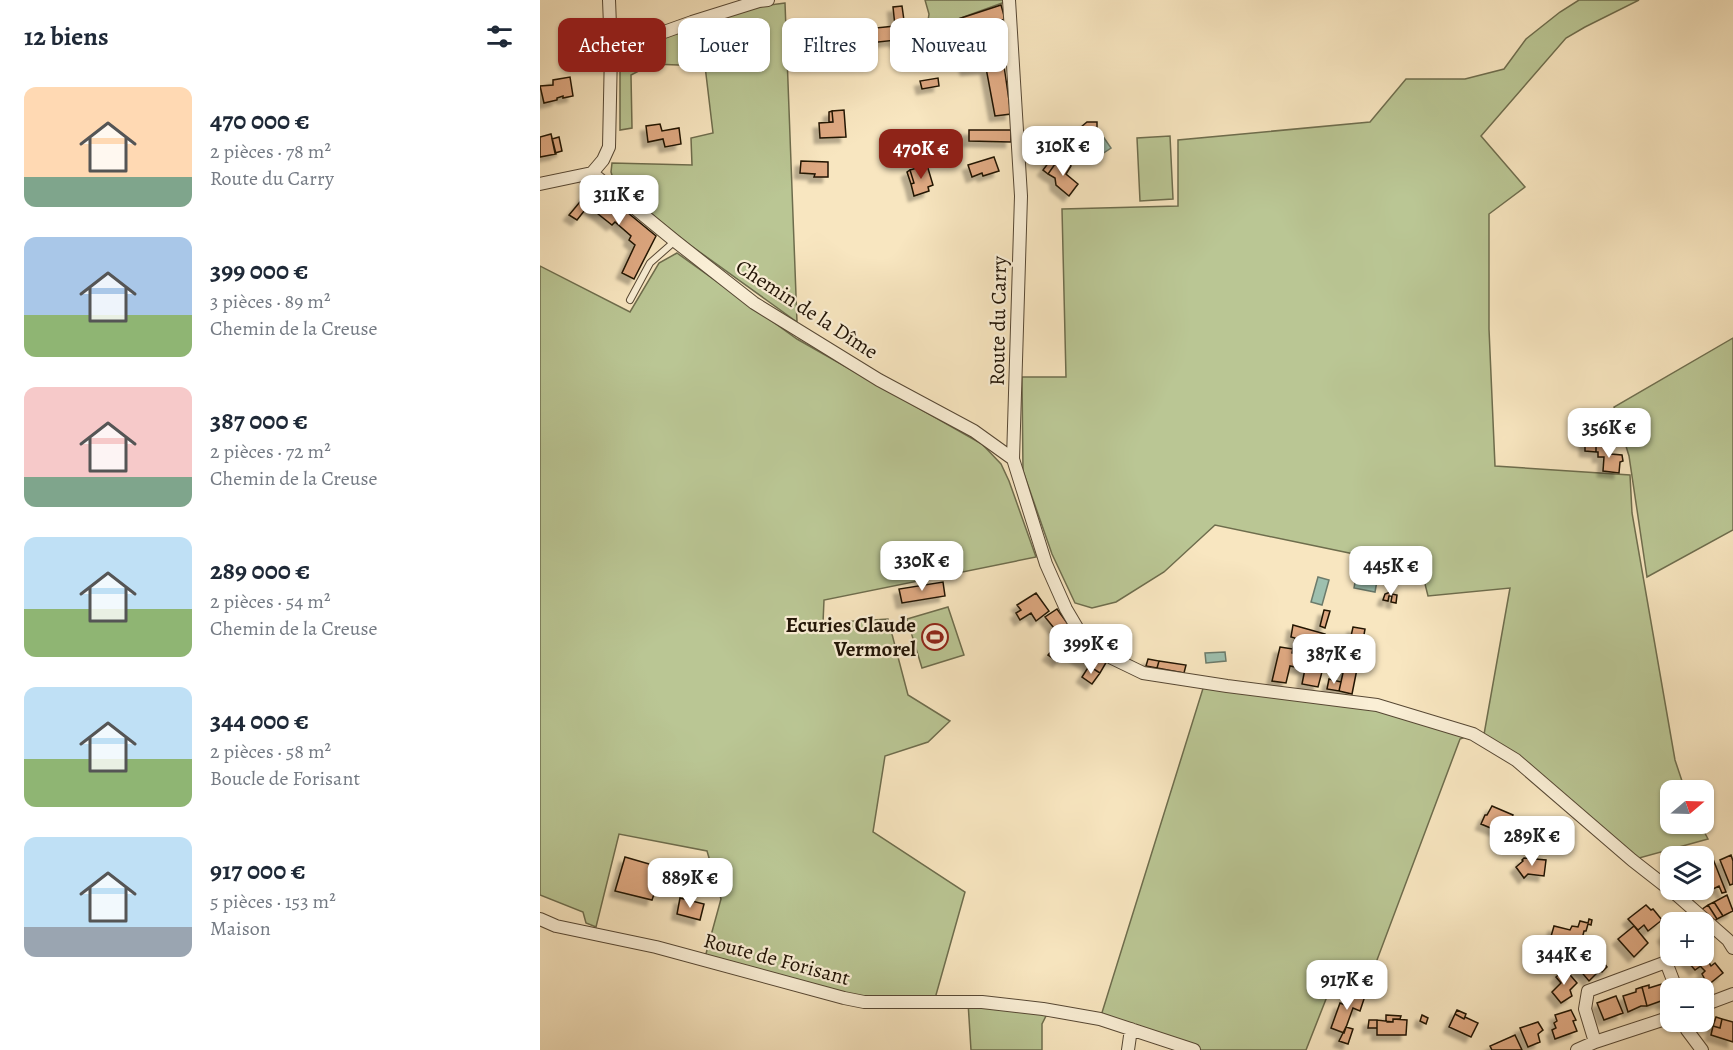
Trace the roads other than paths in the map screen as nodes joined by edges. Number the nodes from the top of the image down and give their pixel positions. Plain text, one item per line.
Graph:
1 (609, 0) edge
2 (768, 0) edge
3 (1009, 0) edge
4 (610, 18) edge
5 (666, 31) edge
6 (611, 72) edge
7 (592, 173) junction
8 (540, 184) edge
9 (675, 241) junction
10 (630, 300) dead end
11 (1013, 459) junction
12 (540, 919) edge
13 (1733, 948) edge
14 (1672, 978) edge
15 (1733, 994) edge
16 (1714, 1001) edge
17 (1660, 1021) edge
18 (1131, 1029) junction
19 (1688, 1032) edge
20 (1595, 1042) junction
21 (1128, 1050) edge
22 (1194, 1050) edge
23 (1577, 1050) edge
24 (1702, 1050) edge

1 - 4 street
2 - 5 street
3 - 11 street, Route du Carry
6 - 7 street
7 - 8 street
7 - 9 street, Chemin de la Dîme
9 - 10 lane
9 - 11 street, Chemin de la Dîme
11 - 13 street, Route du Carry
12 - 18 street, Route de Forisant
14 - 20 street
15 - 16 street
17 - 20 street
18 - 21 street
18 - 22 street, Route de Forisant
19 - 24 street
20 - 23 street

